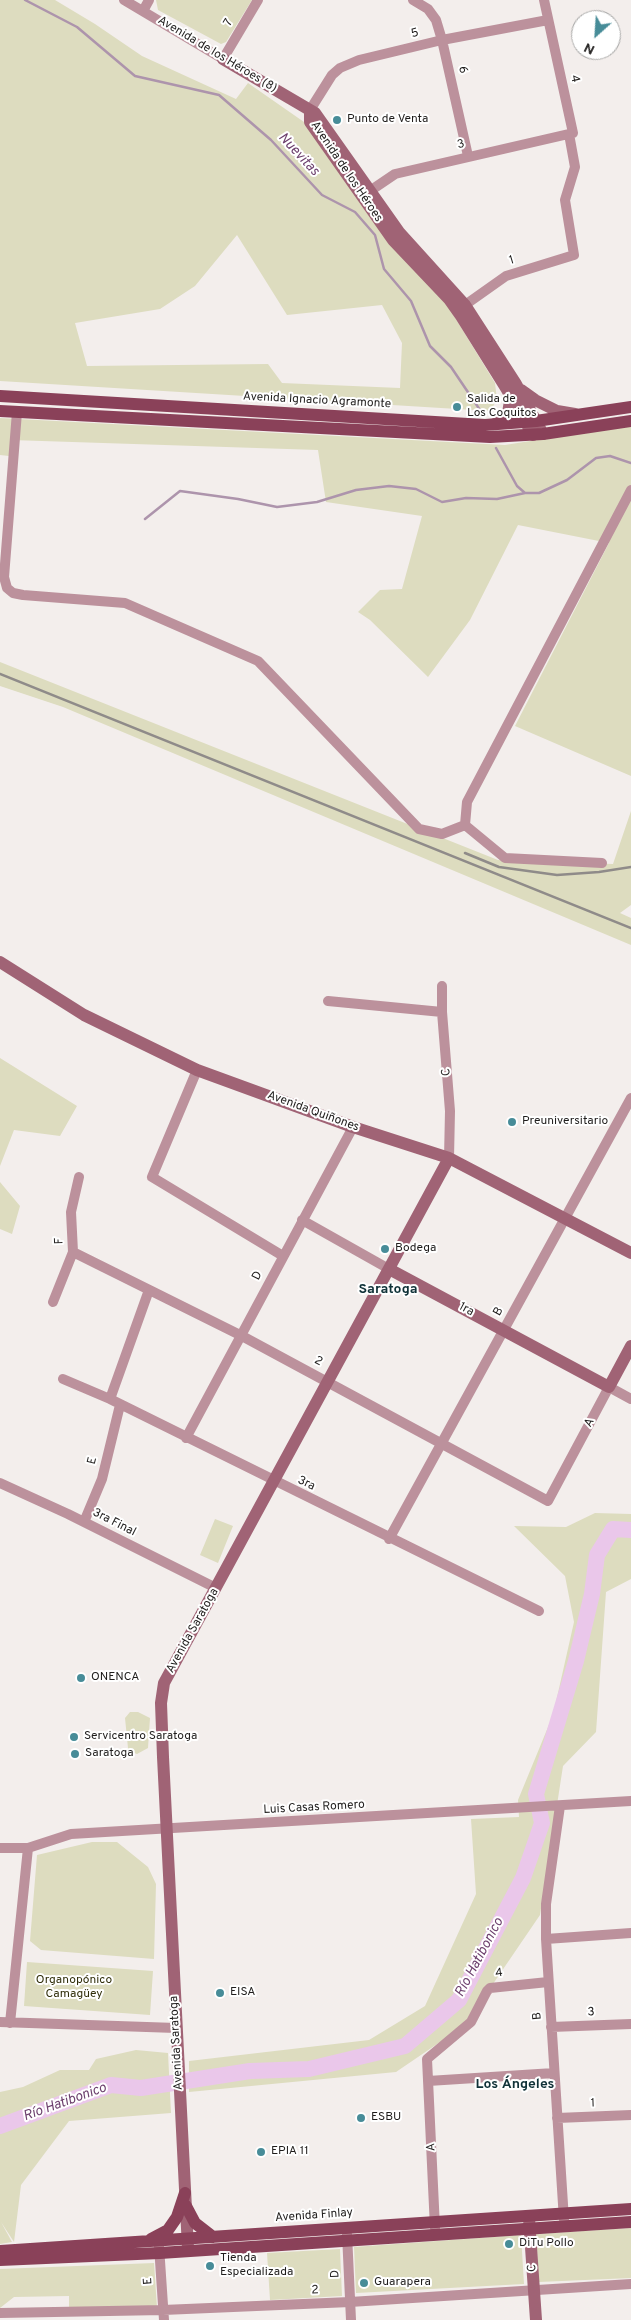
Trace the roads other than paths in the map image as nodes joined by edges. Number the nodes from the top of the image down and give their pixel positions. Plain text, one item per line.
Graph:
1 (124, 0) edge
2 (150, 0) edge
3 (258, 0) edge
4 (413, 0) edge
5 (544, 0) edge
6 (143, 11) junction
7 (548, 20) junction
8 (442, 40) junction
9 (223, 59) junction
10 (310, 110) junction
11 (571, 134) junction
12 (468, 156) junction
13 (365, 194) junction
14 (574, 255) joint
15 (465, 305) junction
16 (513, 390) junction
17 (0, 396) edge
18 (631, 407) edge
19 (0, 411) edge
20 (17, 412) junction
21 (582, 415) junction
22 (531, 421) junction
23 (631, 421) edge
24 (495, 424) junction
25 (538, 434) junction
26 (631, 490) edge
27 (465, 825) junction
28 (602, 863) dead end
29 (0, 962) edge
30 (442, 986) dead end
31 (328, 1001) dead end
32 (442, 1012) junction
33 (197, 1070) junction
34 (631, 1098) edge
35 (353, 1127) junction
36 (449, 1158) junction
37 (79, 1177) dead end
38 (565, 1217) junction
39 (302, 1220) junction
40 (72, 1252) junction
41 (631, 1253) edge
42 (283, 1256) junction
43 (389, 1269) junction
44 (149, 1290) junction
45 (53, 1302) dead end
46 (503, 1330) junction
47 (242, 1336) junction
48 (631, 1346) edge
49 (63, 1379) dead end
50 (328, 1381) junction
51 (609, 1387) junction
52 (110, 1399) junction
53 (631, 1399) edge
54 (120, 1405) junction
55 (186, 1438) junction
56 (442, 1443) junction
57 (274, 1482) junction
58 (0, 1483) edge
59 (548, 1501) joint
60 (84, 1522) junction
61 (389, 1539) junction
62 (216, 1588) junction
63 (539, 1611) dead end
64 (631, 1801) edge
65 (560, 1806) junction
66 (168, 1829) junction
67 (0, 1848) edge
68 (28, 1848) junction
69 (631, 1933) edge
70 (546, 1939) junction
71 (548, 1982) junction
72 (5, 2023) edge
73 (631, 2024) edge
74 (552, 2027) junction
75 (176, 2028) junction
76 (427, 2060) joint
77 (554, 2073) junction
78 (428, 2081) junction
79 (631, 2115) edge
80 (557, 2118) junction
81 (185, 2200) junction
82 (631, 2209) edge
83 (564, 2220) junction
84 (530, 2222) junction
85 (631, 2222) edge
86 (435, 2228) junction
87 (347, 2233) junction
88 (213, 2237) junction
89 (143, 2242) junction
90 (188, 2244) junction
91 (159, 2247) junction
92 (0, 2251) edge
93 (0, 2260) edge
94 (631, 2284) edge
95 (534, 2289) junction
96 (350, 2302) junction
97 (0, 2313) edge
98 (164, 2315) edge
99 (351, 2320) edge
100 (536, 2320) edge

1 - 6 street, Avenida de los Héroes (8)
2 - 6 street
3 - 9 street, 7
4 - 8 street, 6
5 - 7 street, 4
6 - 9 street, Avenida de los Héroes (8)
7 - 8 street, 5
7 - 11 street, 4
8 - 10 street, 5
8 - 12 street, 6
9 - 10 main road, Avenida de los Héroes (8)
10 - 13 main road, Avenida de los Héroes
11 - 12 street, 3
11 - 14 street, 4
12 - 13 street, 3
13 - 15 main road, Avenida de los Héroes
13 - 16 main road, Avenida de los Héroes
14 - 15 street, 1
15 - 16 main road, Avenida de los Héroes
16 - 21 main road
16 - 22 main road, Avenida de los Héroes
16 - 24 main road
17 - 24 main road, Avenida Ignacio Agramonte
18 - 21 main road, Avenida Ignacio Agramonte
19 - 20 main road
20 - 25 main road
20 - 27 street
21 - 22 main road, Avenida Ignacio Agramonte
22 - 24 main road, Avenida Ignacio Agramonte
22 - 25 main road, Avenida de los Héroes
23 - 25 main road
26 - 27 street
27 - 28 street
29 - 33 main road, Avenida Quiñones
30 - 32 street, C
31 - 32 street
32 - 36 street, C
33 - 35 main road, Avenida Quiñones
33 - 42 street
34 - 38 street, B
35 - 36 main road, Avenida Quiñones
35 - 39 street, D
36 - 38 main road, Avenida Quiñones
36 - 43 main road, Avenida Saratoga
37 - 40 street, F
38 - 41 main road, Avenida Quiñones
38 - 46 street, B
39 - 42 street, D
39 - 43 street, 1ra
40 - 44 street, 2
40 - 45 street, F
42 - 47 street, D
43 - 46 main road, 1ra
43 - 50 main road, Avenida Saratoga
44 - 47 street, 2
44 - 52 street
46 - 51 main road, 1ra
46 - 56 street, B
47 - 50 street, 2
47 - 55 street, D
48 - 51 main road, A
49 - 52 street, 3ra
50 - 56 street, 2
50 - 57 main road, Avenida Saratoga
51 - 53 street, 1ra
51 - 59 street, A
52 - 54 street, 3ra
54 - 55 street, 3ra
54 - 60 street, E
55 - 57 street, 3ra
56 - 59 street, 2
56 - 61 street, B
57 - 61 street, 3ra
57 - 62 main road, Avenida Saratoga
58 - 60 street, 3ra Final
60 - 62 street, 3ra Final
61 - 63 street, 3ra
62 - 66 main road, Avenida Saratoga
64 - 65 street, Luis Casas Romero
65 - 66 street, Luis Casas Romero
65 - 70 street, B
66 - 68 street, Luis Casas Romero
66 - 75 main road, Avenida Saratoga
67 - 68 street, Luis Casas Romero
68 - 72 street
69 - 70 street
70 - 71 street, B
71 - 74 street, B
71 - 76 street, 4
72 - 75 street
73 - 74 street, 3
74 - 77 street, B
75 - 81 main road, Avenida Saratoga
76 - 78 street, A
77 - 78 street
77 - 80 street, B
78 - 86 street, A
79 - 80 street, 1
80 - 83 street, B
81 - 88 main road
81 - 89 main road
81 - 90 main road, Avenida Saratoga
82 - 83 main road, Avenida Finlay
83 - 84 main road, Avenida Finlay
83 - 85 main road, Avenida Finlay
84 - 86 main road, Avenida Finlay
84 - 95 main road, C
86 - 87 main road, Avenida Finlay
87 - 88 main road, Avenida Finlay
87 - 90 main road, Avenida Finlay
87 - 96 street, D
88 - 90 main road, Avenida Finlay
89 - 91 main road, Avenida Finlay
89 - 92 main road, Avenida Finlay
90 - 91 main road, Avenida Finlay
91 - 93 main road, Avenida Finlay
91 - 98 street, E
94 - 95 street, 2
95 - 96 street, 2
95 - 100 main road, C
96 - 98 street, 2
96 - 99 street, D
97 - 98 street, 2

